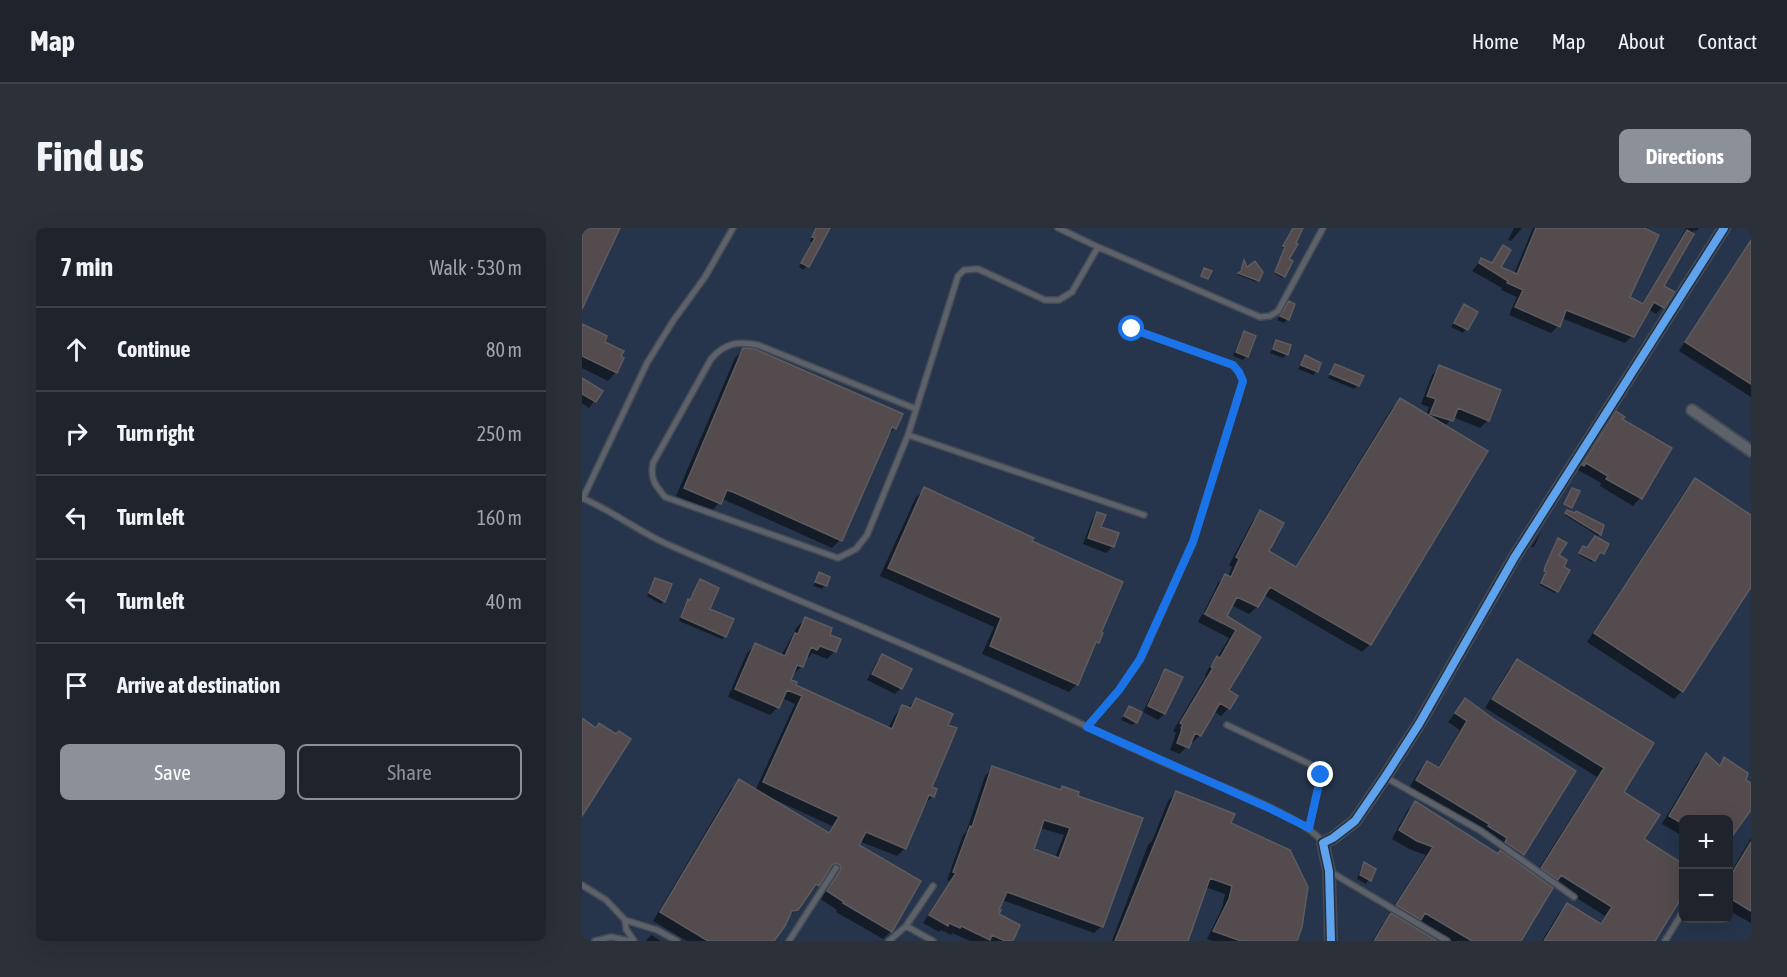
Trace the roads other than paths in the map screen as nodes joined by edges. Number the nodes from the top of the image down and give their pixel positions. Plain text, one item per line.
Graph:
1 (734, 228) edge
2 (1058, 228) edge
3 (1323, 228) edge
4 (1724, 228) edge
5 (1098, 247) junction
6 (1132, 329) dead end
7 (916, 410) junction
8 (1692, 411) dead end
9 (908, 435) junction
10 (1751, 451) edge
11 (582, 498) edge
12 (1144, 514) dead end
13 (1227, 725) dead end
14 (1087, 727) junction
15 (1385, 777) junction
16 (1309, 828) junction
17 (1323, 843) junction
18 (836, 868) dead end
19 (1329, 871) junction
20 (582, 885) edge
21 (933, 886) dead end
22 (1574, 897) dead end
23 (1679, 917) edge
24 (625, 920) junction
25 (906, 926) junction
26 (595, 941) edge
27 (632, 941) edge
28 (677, 941) edge
29 (789, 941) edge
30 (889, 941) edge
31 (933, 941) edge
32 (1330, 941) edge
33 (1447, 941) edge
34 (1665, 941) edge

1 - 11 lane
2 - 5 lane
3 - 5 lane
4 - 15 street
5 - 7 lane
6 - 14 lane
7 - 9 lane
7 - 9 lane
8 - 10 street
9 - 12 lane
11 - 14 lane
13 - 16 lane
14 - 16 lane
15 - 17 street
15 - 22 lane
16 - 17 lane
17 - 19 street
18 - 29 lane
19 - 32 street
19 - 33 lane
20 - 24 lane
21 - 25 lane
23 - 34 lane
24 - 27 lane
24 - 28 lane
25 - 30 lane
25 - 31 lane
26 - 27 lane

